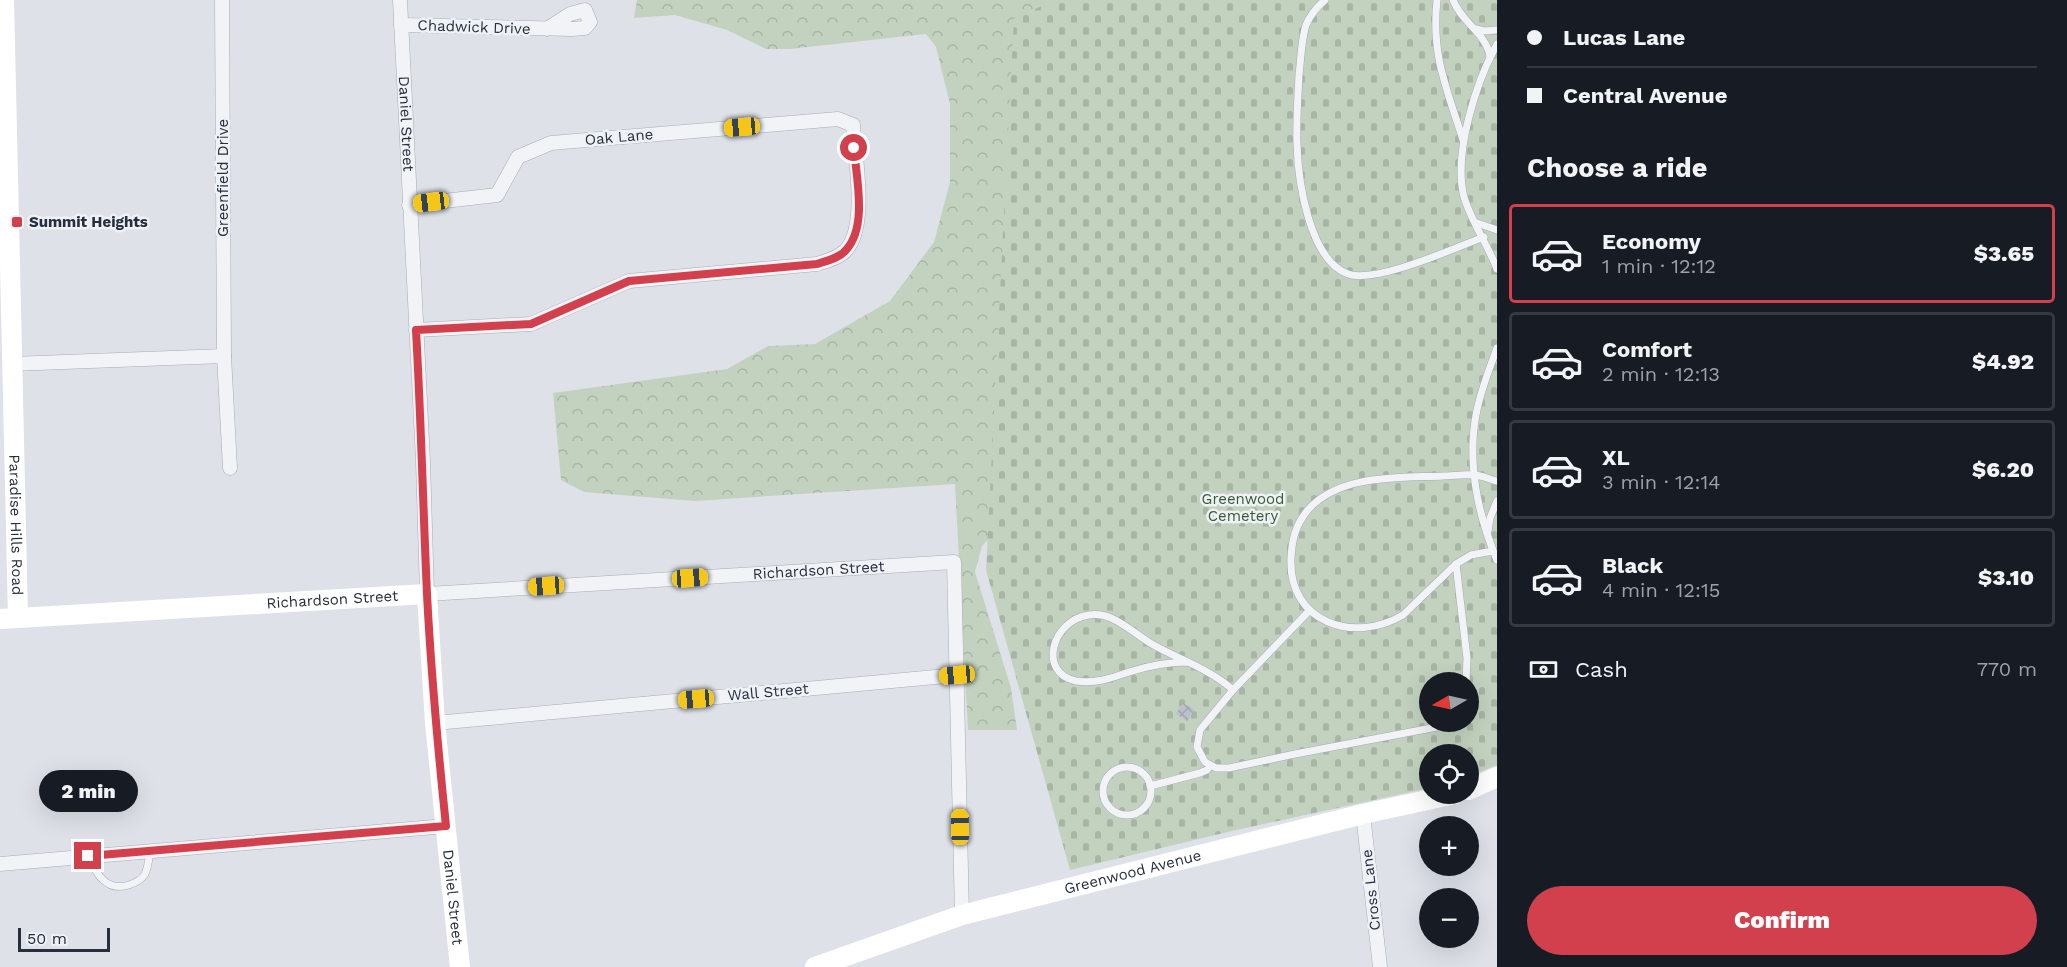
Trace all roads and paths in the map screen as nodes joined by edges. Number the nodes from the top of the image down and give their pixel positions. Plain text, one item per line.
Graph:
1 (4, 0) edge
2 (222, 0) edge
3 (400, 0) edge
4 (1325, 0) edge
5 (1437, 0) edge
6 (1453, 0) edge
7 (401, 25) junction
8 (547, 29) dead end
9 (1476, 29) junction
10 (1497, 30) edge
11 (1497, 44) edge
12 (2, 54) edge
13 (1490, 57) junction
14 (3, 111) edge
15 (1464, 143) junction
16 (409, 205) junction
17 (1476, 223) junction
18 (1497, 230) edge
19 (1484, 237) junction
20 (1497, 252) edge
21 (1496, 265) edge
22 (5, 303) edge
23 (416, 330) junction
24 (1497, 348) edge
25 (224, 356) junction
26 (7, 358) edge
27 (230, 468) dead end
28 (1474, 475) junction
29 (1497, 481) edge
30 (1497, 501) edge
31 (1488, 536) junction
32 (1493, 551) junction
33 (1497, 560) edge
34 (1456, 564) junction
35 (427, 594) junction
36 (1309, 611) junction
37 (9, 619) edge
38 (1188, 662) junction
39 (1466, 672) edge
40 (957, 675) junction
41 (1233, 690) junction
42 (435, 723) junction
43 (1419, 730) edge
44 (1210, 766) junction
45 (1497, 777) edge
46 (1479, 785) edge
47 (1150, 786) junction
48 (1419, 802) edge
49 (1363, 814) junction
50 (446, 826) junction
51 (150, 851) junction
52 (88, 856) junction
53 (0, 864) edge
54 (962, 915) junction
55 (459, 967) edge
56 (815, 967) edge
57 (1380, 967) edge

1 - 12 street, Paradise Hills Road
2 - 25 street, Greenfield Drive
3 - 7 street, Daniel Street
4 - 19 lane
5 - 15 lane
6 - 9 lane
7 - 8 street, Chadwick Drive
7 - 16 street, Daniel Street
9 - 10 lane
9 - 13 lane
11 - 13 lane
12 - 14 street, Paradise Hills Road
13 - 15 lane
14 - 22 street, Paradise Hills Road
15 - 17 lane
16 - 23 street, Daniel Street
16 - 23 street, Oak Lane
17 - 18 lane
17 - 19 lane
19 - 21 lane
20 - 21 lane
22 - 26 street, Paradise Hills Road
23 - 35 street, Daniel Street
24 - 28 lane
25 - 26 street
25 - 27 street, Greenfield Drive
26 - 37 street, Paradise Hills Road
28 - 29 lane
28 - 31 lane
28 - 36 lane
30 - 31 lane
31 - 32 lane
32 - 33 lane
32 - 34 lane
34 - 36 lane
34 - 39 lane
35 - 37 street, Richardson Street
35 - 40 street, Richardson Street
35 - 42 street, Daniel Street
36 - 41 lane
38 - 38 lane
38 - 41 lane
40 - 42 street, Wall Street
40 - 54 street
41 - 44 lane
42 - 50 street, Daniel Street
43 - 44 lane
44 - 47 lane
45 - 46 street
47 - 47 lane
48 - 49 street, Greenwood Avenue
49 - 54 street, Greenwood Avenue
49 - 57 street, Cross Lane
50 - 51 street
50 - 55 street, Daniel Street
51 - 52 street
51 - 52 lane
52 - 53 street
54 - 56 street, Greenwood Avenue

